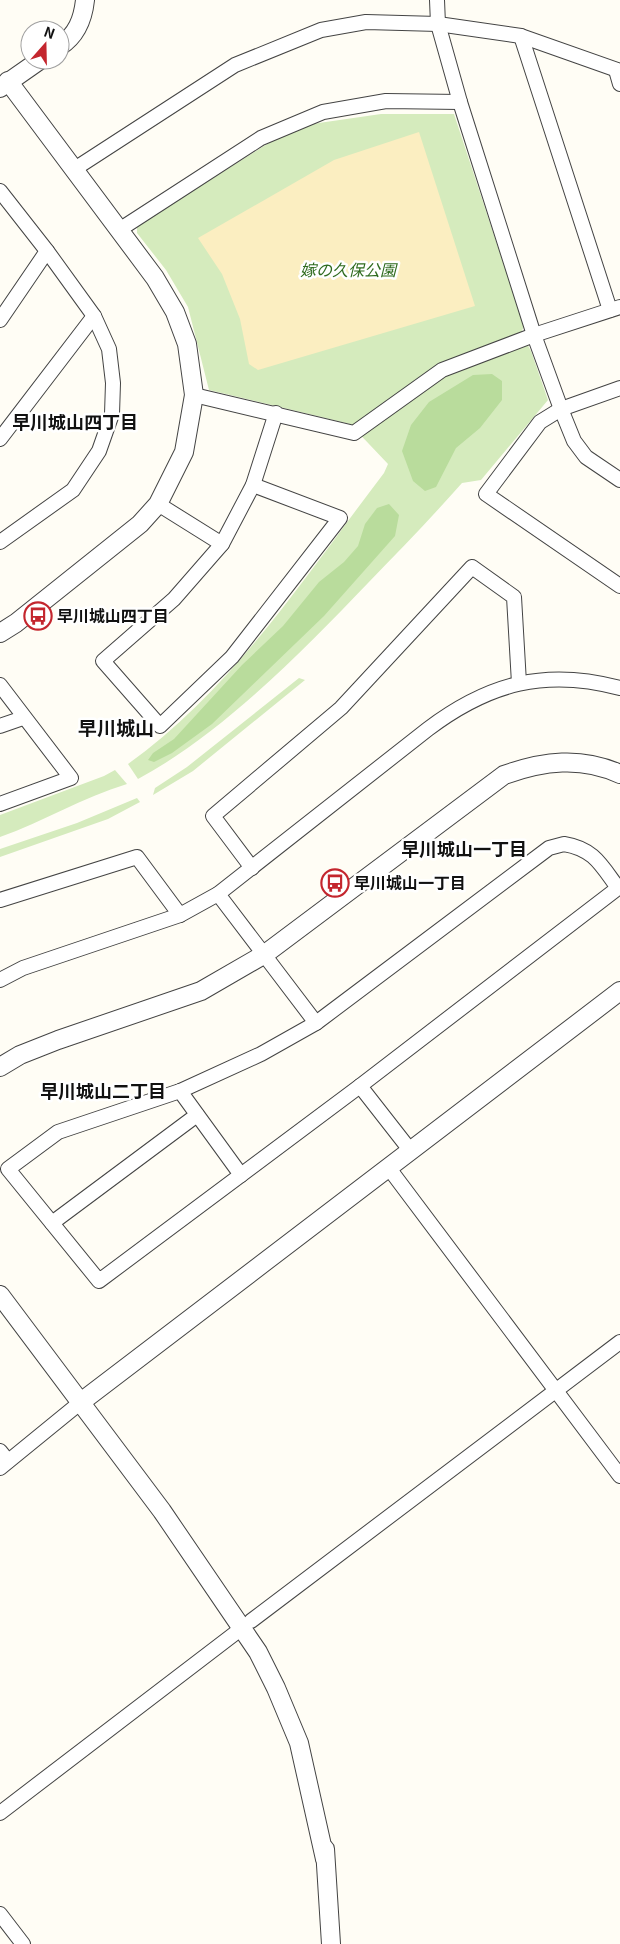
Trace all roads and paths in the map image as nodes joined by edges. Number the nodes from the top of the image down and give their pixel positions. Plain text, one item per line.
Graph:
1 (85, 0) edge
2 (437, 0) edge
3 (438, 24) junction
4 (521, 36) junction
5 (70, 39) edge
6 (25, 70) edge
7 (618, 70) edge
8 (4, 84) edge
9 (620, 84) edge
10 (460, 102) junction
11 (72, 170) junction
12 (0, 191) edge
13 (119, 230) junction
14 (47, 251) junction
15 (615, 309) edge
16 (94, 316) junction
17 (0, 320) edge
18 (534, 335) junction
19 (620, 388) edge
20 (194, 395) junction
21 (561, 409) junction
22 (276, 413) junction
23 (0, 439) edge
24 (620, 480) edge
25 (253, 485) junction
26 (158, 504) junction
27 (0, 542) edge
28 (222, 544) junction
29 (620, 586) edge
30 (0, 633) edge
31 (519, 683) junction
32 (0, 685) edge
33 (620, 688) edge
34 (23, 718) junction
35 (0, 726) edge
36 (620, 774) edge
37 (0, 804) edge
38 (252, 868) junction
39 (218, 894) junction
40 (0, 900) edge
41 (180, 915) junction
42 (265, 954) junction
43 (0, 980) edge
44 (620, 991) edge
45 (316, 1023) junction
46 (0, 1068) edge
47 (360, 1086) junction
48 (180, 1090) junction
49 (197, 1115) junction
50 (410, 1150) junction
51 (388, 1167) junction
52 (241, 1175) junction
53 (52, 1223) junction
54 (0, 1296) edge
55 (620, 1342) edge
56 (556, 1391) junction
57 (81, 1402) junction
58 (3, 1460) edge
59 (620, 1476) edge
60 (246, 1625) junction
61 (0, 1813) edge
62 (0, 1914) edge
63 (23, 1944) edge
64 (331, 1944) edge

1 - 5 street
2 - 3 street
3 - 4 street
3 - 10 street
3 - 11 street
4 - 7 street
4 - 15 street
6 - 8 street
7 - 9 street
8 - 11 street
10 - 13 street
10 - 18 street
11 - 13 street
12 - 14 street
13 - 20 street
14 - 16 street
14 - 17 street
15 - 18 street
16 - 23 street
16 - 27 street
18 - 21 street
18 - 22 street
19 - 21 street
20 - 22 street
20 - 26 street
21 - 24 street
21 - 29 street
22 - 25 street
25 - 28 street
25 - 28 street
26 - 28 street
26 - 30 street
31 - 33 street
31 - 38 street
31 - 38 street
32 - 34 street
34 - 35 street
34 - 37 street
36 - 42 street
38 - 39 street
39 - 41 street
39 - 42 street
40 - 41 street
41 - 43 street
42 - 45 street
42 - 46 street
44 - 50 street
45 - 47 street
45 - 48 street
47 - 50 street
47 - 52 street
48 - 49 street
48 - 53 street
49 - 52 street
49 - 53 street
50 - 51 street
51 - 56 street
51 - 57 street
52 - 53 street
54 - 57 street
55 - 56 street
56 - 59 street
56 - 60 street
57 - 58 street
57 - 60 street
60 - 61 street
60 - 64 street
62 - 63 street

